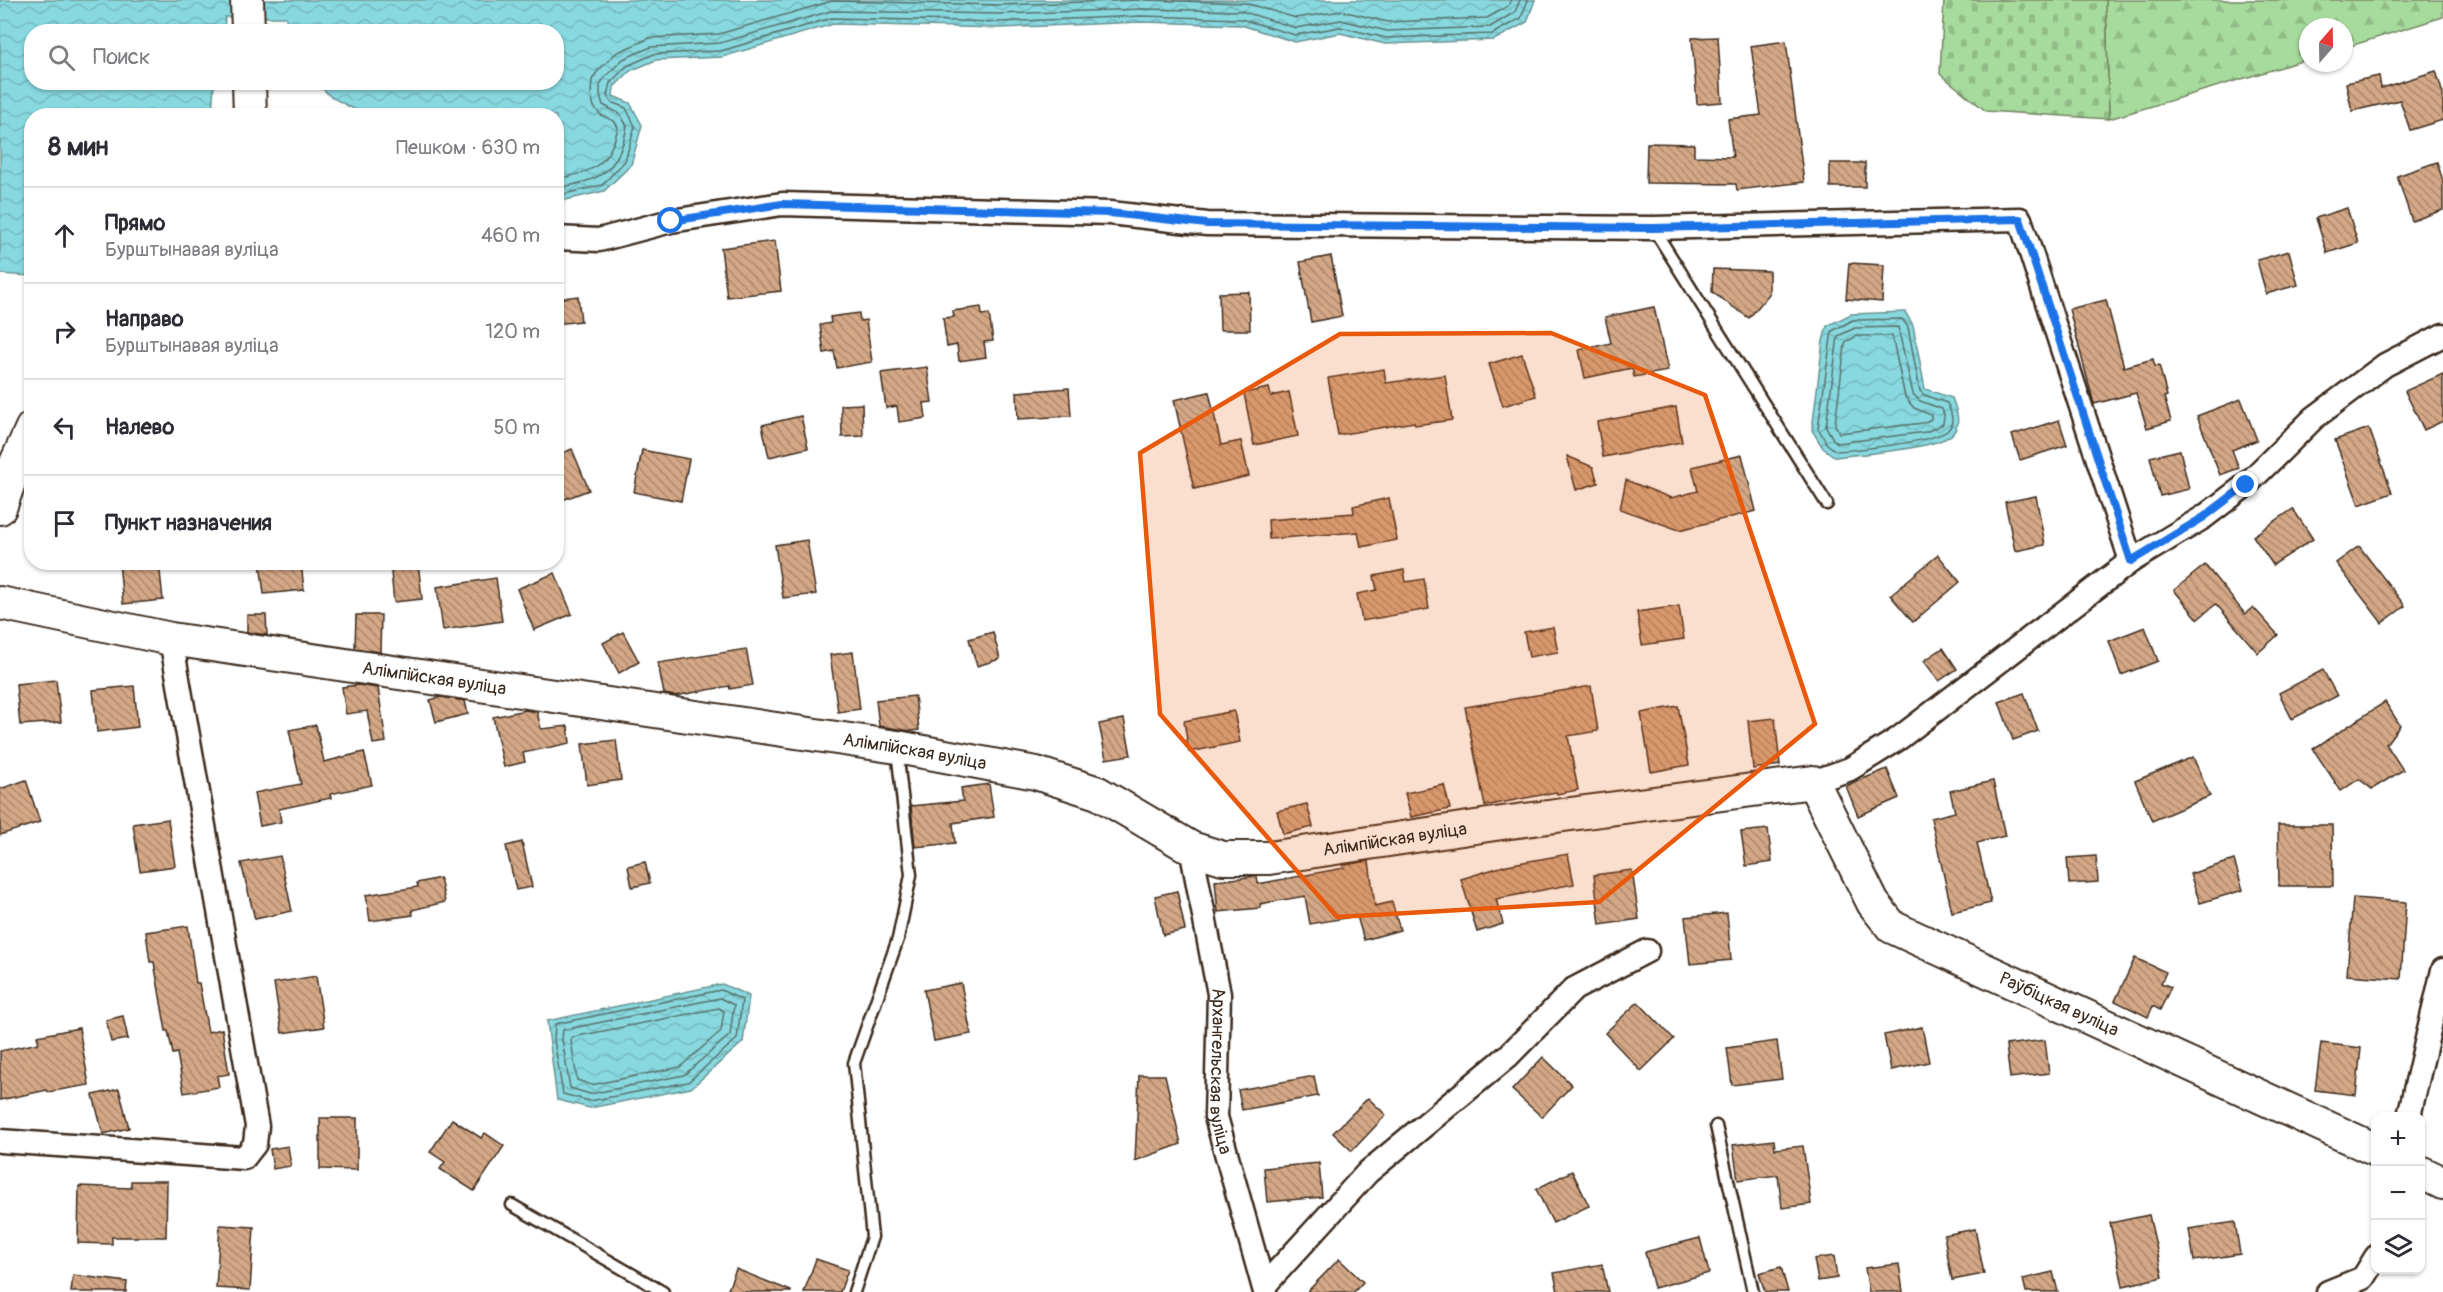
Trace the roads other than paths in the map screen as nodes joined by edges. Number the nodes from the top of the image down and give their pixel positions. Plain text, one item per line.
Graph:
1 (249, 90) edge
2 (250, 108) edge
3 (1653, 228) junction
4 (564, 238) edge
5 (2443, 334) edge
6 (24, 446) edge
7 (1827, 504) dead end
8 (0, 507) edge
9 (2131, 561) junction
10 (0, 603) edge
11 (171, 639) junction
12 (897, 747) junction
13 (1814, 782) junction
14 (1191, 848) junction
15 (1647, 951) dead end
16 (2443, 970) edge
17 (2410, 1112) edge
18 (1716, 1126) dead end
19 (0, 1142) edge
20 (2371, 1148) edge
21 (2425, 1174) edge
22 (2443, 1183) edge
23 (512, 1205) dead end
24 (2371, 1265) edge
25 (1265, 1289) edge
26 (663, 1292) edge
27 (854, 1292) edge
28 (1753, 1292) edge
29 (2328, 1292) edge

1 - 2 street
3 - 4 street
3 - 7 lane
3 - 9 street
5 - 9 street
6 - 8 street
9 - 13 street
10 - 11 street, Алімпійская вуліца
11 - 12 street, Алімпійская вуліца
11 - 19 street
12 - 14 street, Алімпійская вуліца
12 - 27 lane
13 - 14 street, Алімпійская вуліца
13 - 20 street, Раўбіцкая вуліца
14 - 25 street, Архангельская вуліца
15 - 25 street
16 - 17 street
18 - 28 lane
21 - 22 street
23 - 26 lane
24 - 29 street

